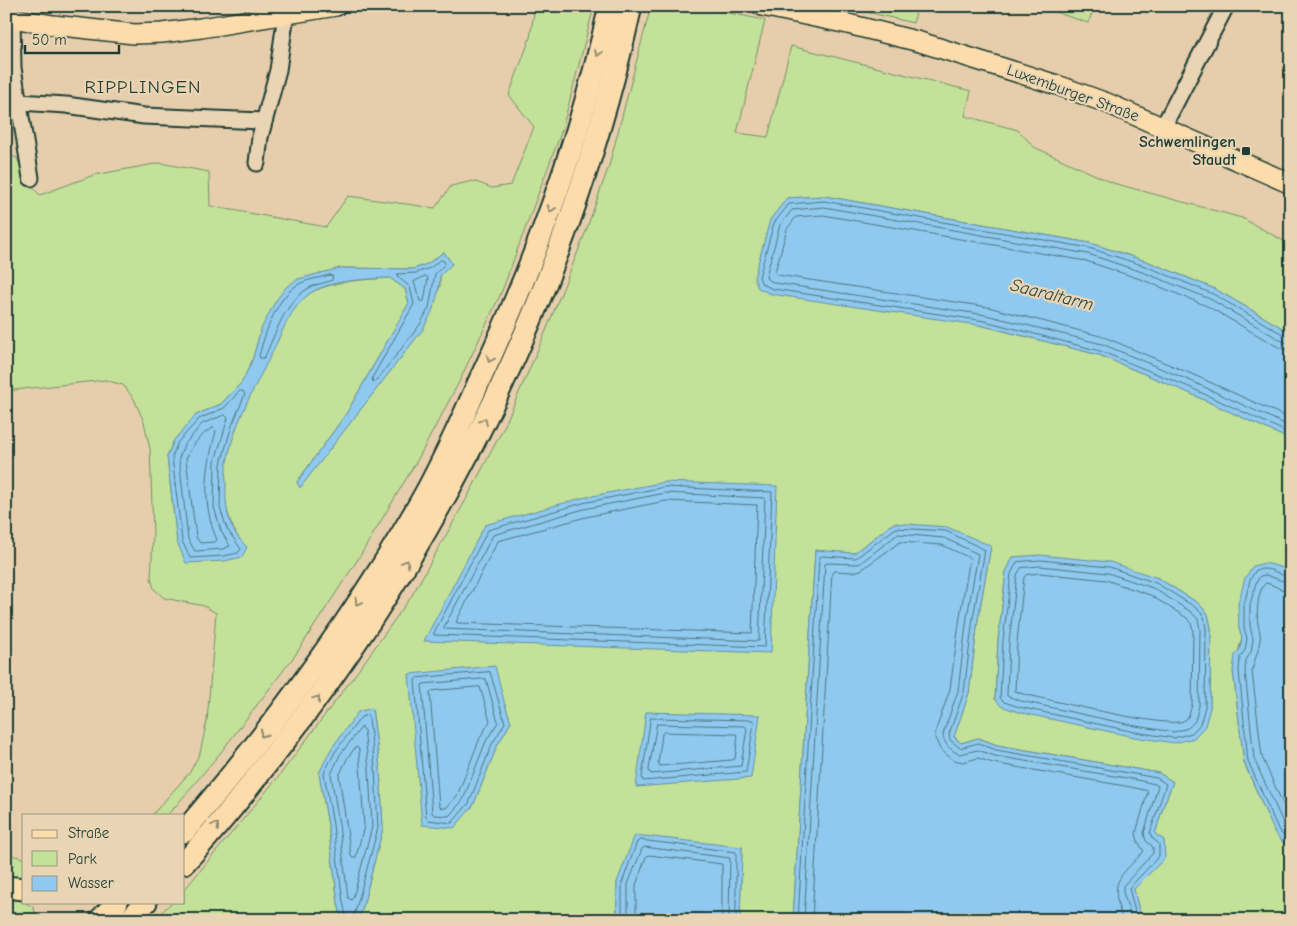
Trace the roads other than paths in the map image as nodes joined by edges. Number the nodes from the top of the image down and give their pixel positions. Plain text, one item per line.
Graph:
1 (336, 6) edge
2 (610, 6) edge
3 (631, 6) edge
4 (762, 6) edge
5 (1226, 6) edge
6 (286, 14) junction
7 (9, 17) edge
8 (19, 102) junction
9 (264, 121) junction
10 (1163, 127) junction
11 (257, 163) dead end
12 (31, 178) dead end
13 (1291, 184) edge
14 (187, 826) edge
15 (185, 862) edge
16 (6, 887) edge
17 (22, 889) edge
18 (115, 904) edge
19 (144, 904) edge
20 (100, 920) edge
21 (129, 920) edge

1 - 6 main road
2 -> 14 highway
15 -> 3 highway
4 - 10 main road, Luxemburger Straße
5 - 10 street
6 - 7 main road
6 - 9 street
7 - 8 street
8 - 9 street
8 - 12 street
9 - 11 street
10 - 13 main road, Luxemburger Straße
16 - 17 highway
18 - 20 highway
19 - 21 highway

